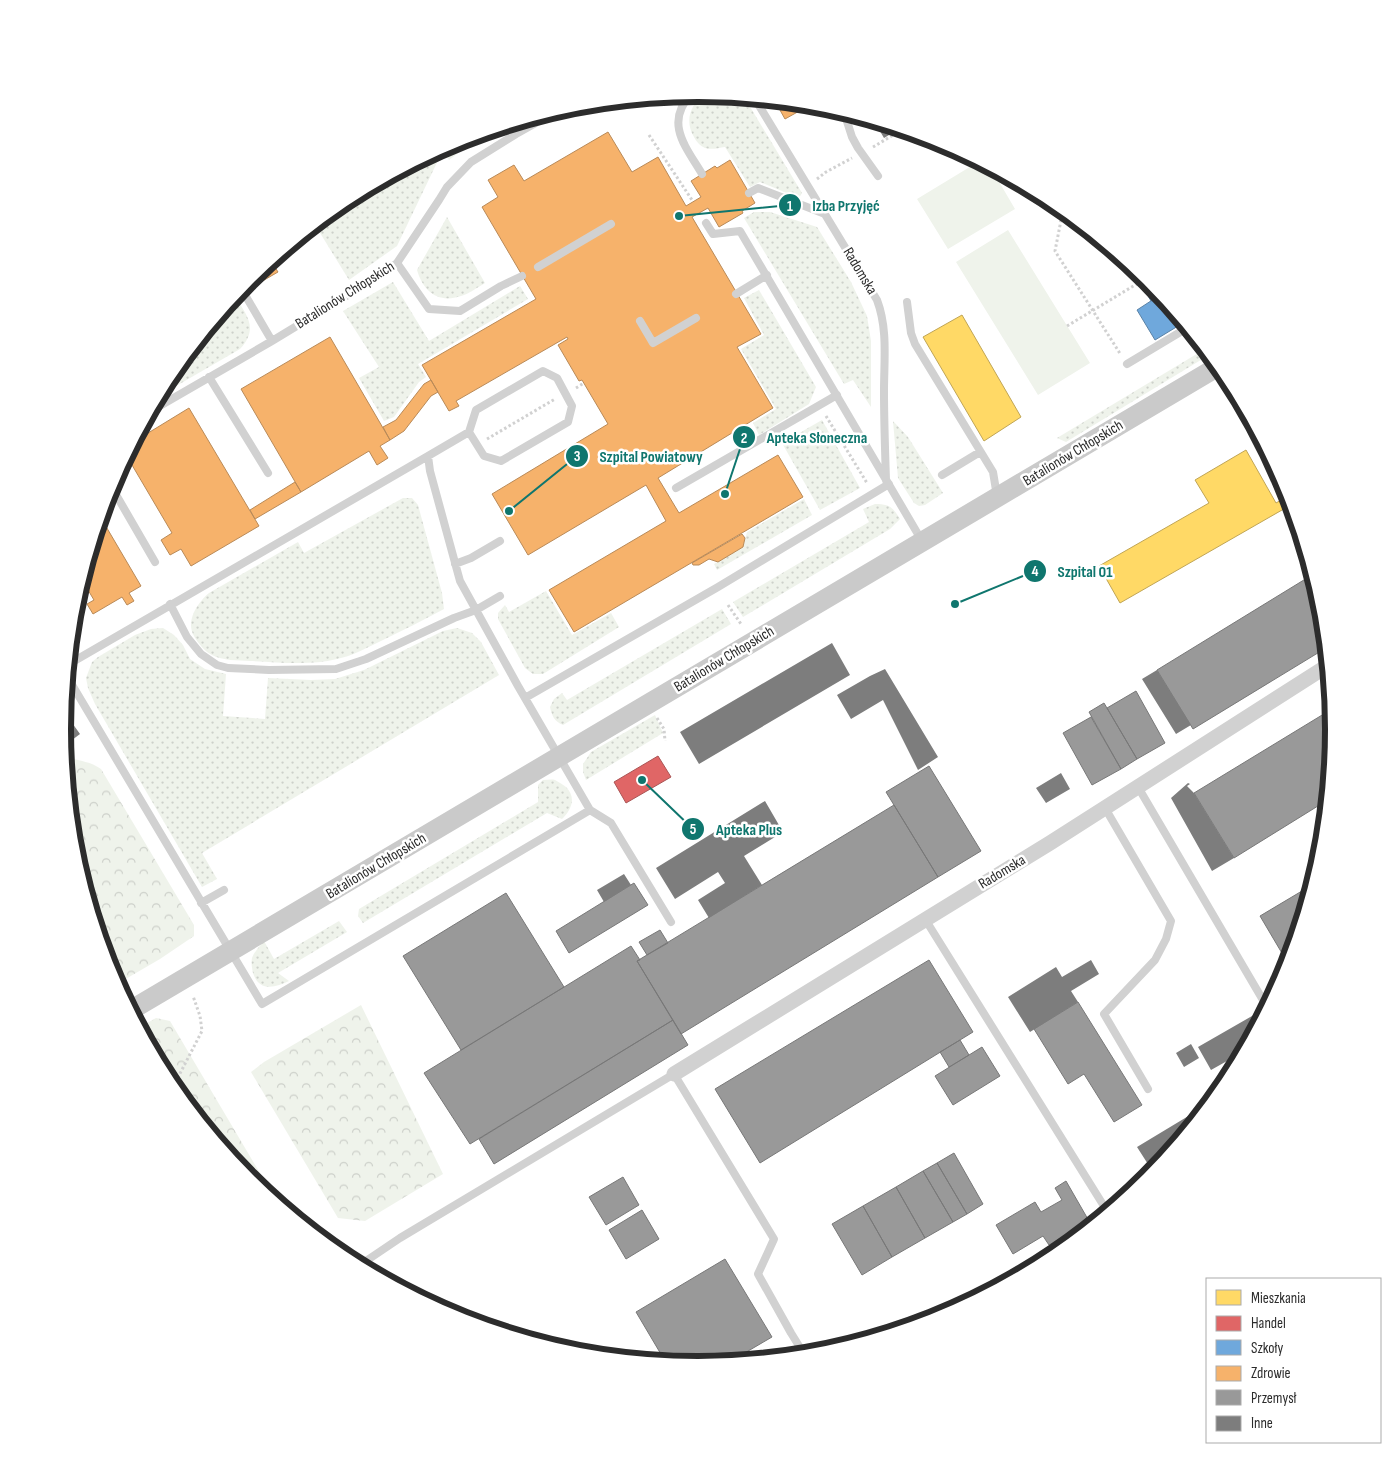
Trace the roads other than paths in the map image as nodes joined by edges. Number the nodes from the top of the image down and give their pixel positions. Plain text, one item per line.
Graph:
1 (684, 103) edge
2 (759, 106) edge
3 (847, 121) edge
4 (530, 126) edge
5 (702, 174) dead end
6 (878, 176) dead end
7 (749, 193) dead end
8 (825, 214) junction
9 (706, 223) dead end
10 (612, 224) dead end
11 (397, 263) junction
12 (538, 267) dead end
13 (767, 275) junction
14 (522, 276) dead end
15 (736, 294) dead end
16 (246, 296) edge
17 (907, 302) dead end
18 (696, 318) dead end
19 (640, 321) dead end
20 (1182, 331) edge
21 (272, 341) junction
22 (1127, 364) road end
23 (1211, 370) edge
24 (209, 377) junction
25 (837, 395) junction
26 (162, 404) edge
27 (469, 432) junction
28 (980, 452) junction
29 (428, 456) junction
30 (268, 473) dead end
31 (942, 475) dead end
32 (888, 482) junction
33 (676, 488) dead end
34 (117, 496) edge
35 (997, 498) junction
36 (500, 542) dead end
37 (922, 542) junction
38 (155, 562) dead end
39 (455, 564) junction
40 (500, 596) dead end
41 (170, 604) junction
42 (476, 610) junction
43 (76, 660) edge
44 (1322, 676) edge
45 (73, 687) edge
46 (525, 698) junction
47 (559, 757) junction
48 (1138, 786) junction
49 (1105, 808) junction
50 (590, 810) junction
51 (224, 890) dead end
52 (201, 903) junction
53 (925, 919) junction
54 (672, 922) dead end
55 (230, 952) junction
56 (1263, 1000) edge
57 (136, 1007) edge
58 (674, 1074) junction
59 (1148, 1089) dead end
60 (1104, 1206) edge
61 (367, 1261) edge
62 (800, 1347) edge

1 - 5 lane
2 - 8 lane, Radomska
3 - 6 lane
4 - 11 lane, Batalionów Chłopskich
7 - 8 lane
8 - 32 lane, Radomska
9 - 13 lane
10 - 12 lane
11 - 14 lane
11 - 21 lane, Batalionów Chłopskich
13 - 15 lane
13 - 25 lane
16 - 21 lane
17 - 28 lane
18 - 19 lane
20 - 22 lane
21 - 24 lane, Batalionów Chłopskich
23 - 35 street, Batalionów Chłopskich
24 - 26 lane, Batalionów Chłopskich
24 - 30 lane
25 - 32 lane
25 - 33 lane
27 - 27 lane
27 - 29 lane
28 - 31 lane
28 - 35 lane
29 - 39 lane
29 - 41 lane
32 - 37 lane
32 - 46 lane
34 - 38 lane
35 - 37 street, Batalionów Chłopskich
36 - 39 lane
37 - 47 street, Batalionów Chłopskich
39 - 42 lane
40 - 42 lane
41 - 42 lane
41 - 43 lane
42 - 46 lane
44 - 48 street, Radomska
45 - 52 lane
46 - 47 lane
47 - 50 lane
47 - 55 street, Batalionów Chłopskich
48 - 49 street, Radomska
48 - 56 lane
49 - 53 street, Radomska
49 - 59 lane
50 - 54 lane
50 - 55 lane
51 - 52 lane
52 - 55 lane
53 - 58 street, Radomska
53 - 60 lane
55 - 57 street, Batalionów Chłopskich
58 - 61 lane
58 - 62 lane

